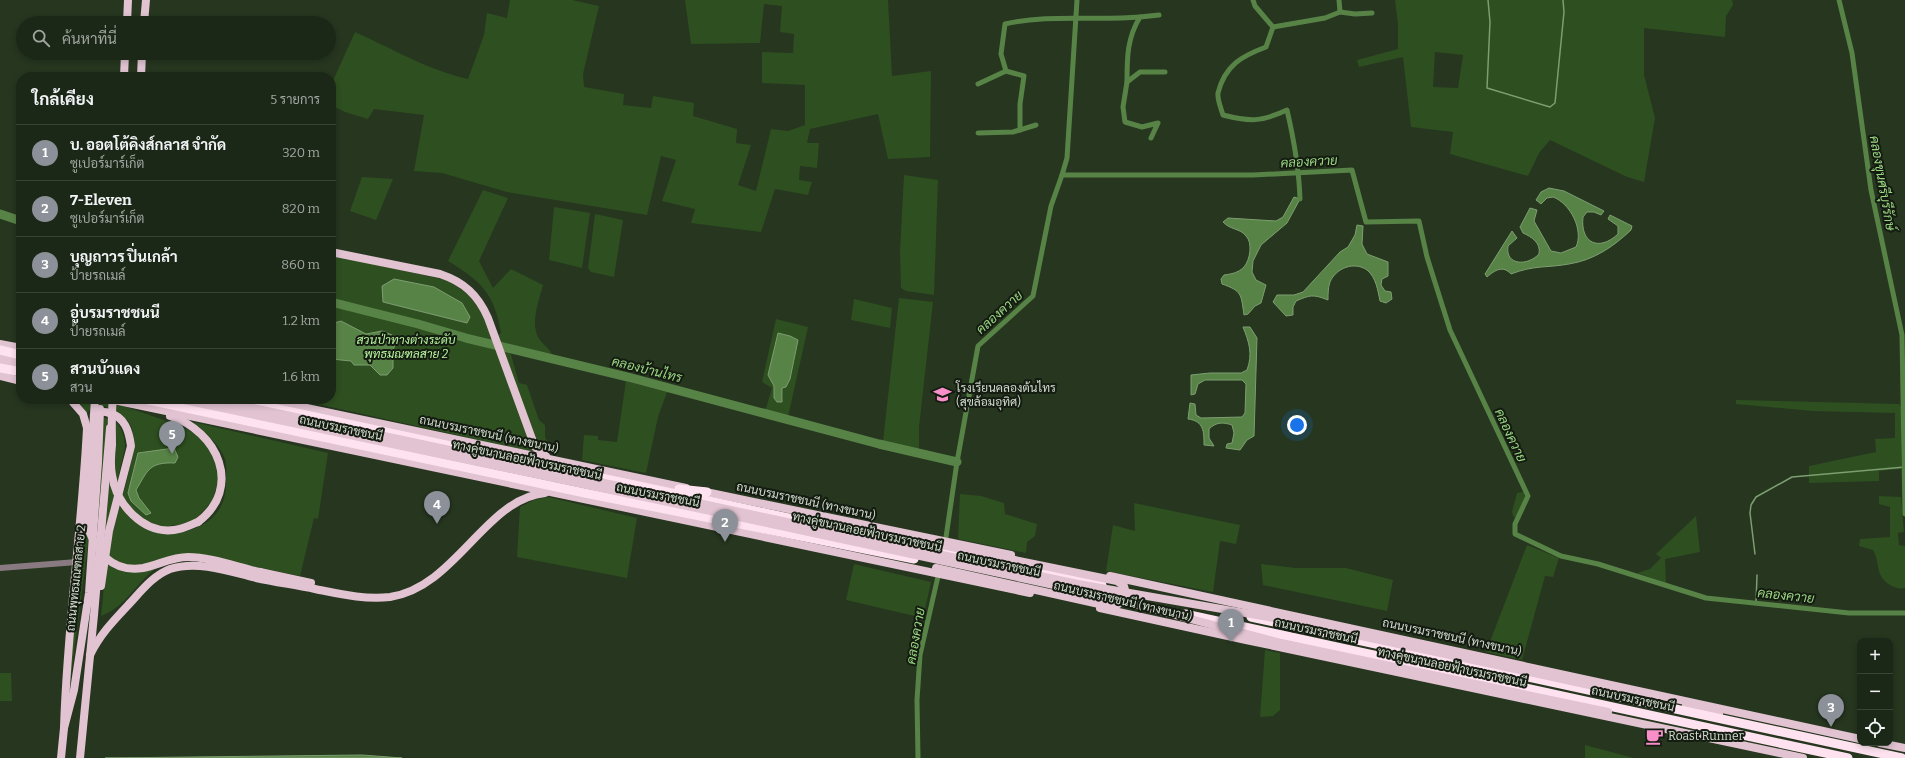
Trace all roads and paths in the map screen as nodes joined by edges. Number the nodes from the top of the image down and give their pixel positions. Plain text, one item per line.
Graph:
1 (128, 0) edge
2 (146, 0) edge
3 (127, 16) edge
4 (145, 16) edge
5 (125, 60) edge
6 (141, 60) edge
7 (124, 72) edge
8 (140, 72) edge
9 (336, 253) edge
10 (0, 344) edge
11 (16, 347) edge
12 (0, 350) edge
13 (16, 354) edge
14 (0, 355) edge
15 (16, 359) edge
16 (0, 362) edge
17 (16, 366) edge
18 (0, 368) edge
19 (16, 371) edge
20 (0, 376) edge
21 (16, 379) edge
22 (74, 404) edge
23 (95, 404) edge
24 (101, 404) edge
25 (112, 404) edge
26 (145, 404) edge
27 (150, 404) edge
28 (151, 404) edge
29 (203, 404) edge
30 (234, 404) edge
31 (255, 404) edge
32 (288, 404) edge
33 (110, 424) junction
34 (87, 428) junction
35 (550, 459) junction
36 (626, 483) junction
37 (554, 492) junction
38 (707, 492) junction
39 (627, 501) junction
40 (696, 522) junction
41 (942, 546) junction
42 (77, 562) junction
43 (0, 568) edge
44 (936, 568) junction
45 (359, 597) junction
46 (94, 615) junction
47 (90, 655) junction
48 (1680, 704) junction
49 (1742, 713) junction
50 (1742, 723) junction
51 (1666, 725) junction
52 (64, 728) junction
53 (1737, 734) junction
54 (1857, 738) edge
55 (1724, 741) junction
56 (1893, 746) edge
57 (1905, 748) edge
58 (81, 755) edge
59 (62, 756) edge
60 (1803, 758) edge
61 (1848, 758) edge
62 (1902, 758) edge

1 - 3 main road
2 - 4 main road
5 - 7 main road
6 - 8 main road
9 - 35 main road
10 - 11 main road
12 - 13 highway
14 - 15 main road
16 - 17 main road
18 - 19 highway
20 - 21 main road
22 - 34 main road
23 - 45 main road, bridge
24 - 52 main road, ถนนพุทธมณฑลสาย 2, bridge
25 - 33 main road, ถนนพุทธมณฑลสาย 2, bridge
26 - 33 main road, bridge
27 - 37 main road
28 - 39 highway, ถนนบรมราชชนนี
29 - 51 main road, ทางคู่ขนานลอยฟ้าบรมราชชนนี, bridge
30 - 48 main road, ทางคู่ขนานลอยฟ้าบรมราชชนนี, bridge
31 - 36 highway, ถนนบรมราชชนนี
32 - 35 main road, ถนนบรมราชชนนี (ทางขนาน)
33 - 46 main road, ถนนพุทธมณฑลสาย 2, bridge
34 - 42 main road
34 - 46 main road
35 - 38 main road, ถนนบรมราชชนนี (ทางขนาน)
36 - 38 highway
36 - 41 highway, ถนนบรมราชชนนี
37 - 40 main road
37 - 45 main road
38 - 41 main road, ถนนบรมราชชนนี (ทางขนาน)
39 - 40 highway
39 - 44 highway, ถนนบรมราชชนนี
40 - 44 main road
41 - 44 main road, bridge
41 - 49 main road, ถนนบรมราชชนนี (ทางขนาน)
41 - 50 highway, ถนนบรมราชชนนี
42 - 43 street
42 - 52 main road
44 - 53 highway, ถนนบรมราชชนนี
44 - 55 main road, ถนนบรมราชชนนี (ทางขนาน)
45 - 47 main road
46 - 47 main road, ถนนพุทธมณฑลสาย 2
47 - 58 main road, ถนนพุทธมณฑลสาย 2
48 - 49 main road
48 - 50 main road, ทางคู่ขนานลอยฟ้าบรมราชชนนี
49 - 54 main road, ถนนบรมราชชนนี (ทางขนาน)
50 - 62 highway, ถนนบรมราชชนนี
51 - 53 main road, ทางคู่ขนานลอยฟ้าบรมราชชนนี
51 - 55 main road
52 - 59 main road, ถนนพุทธมณฑลสาย 2
53 - 61 highway, ถนนบรมราชชนนี
55 - 60 main road, ถนนบรมราชชนนี (ทางขนาน)
56 - 57 main road

